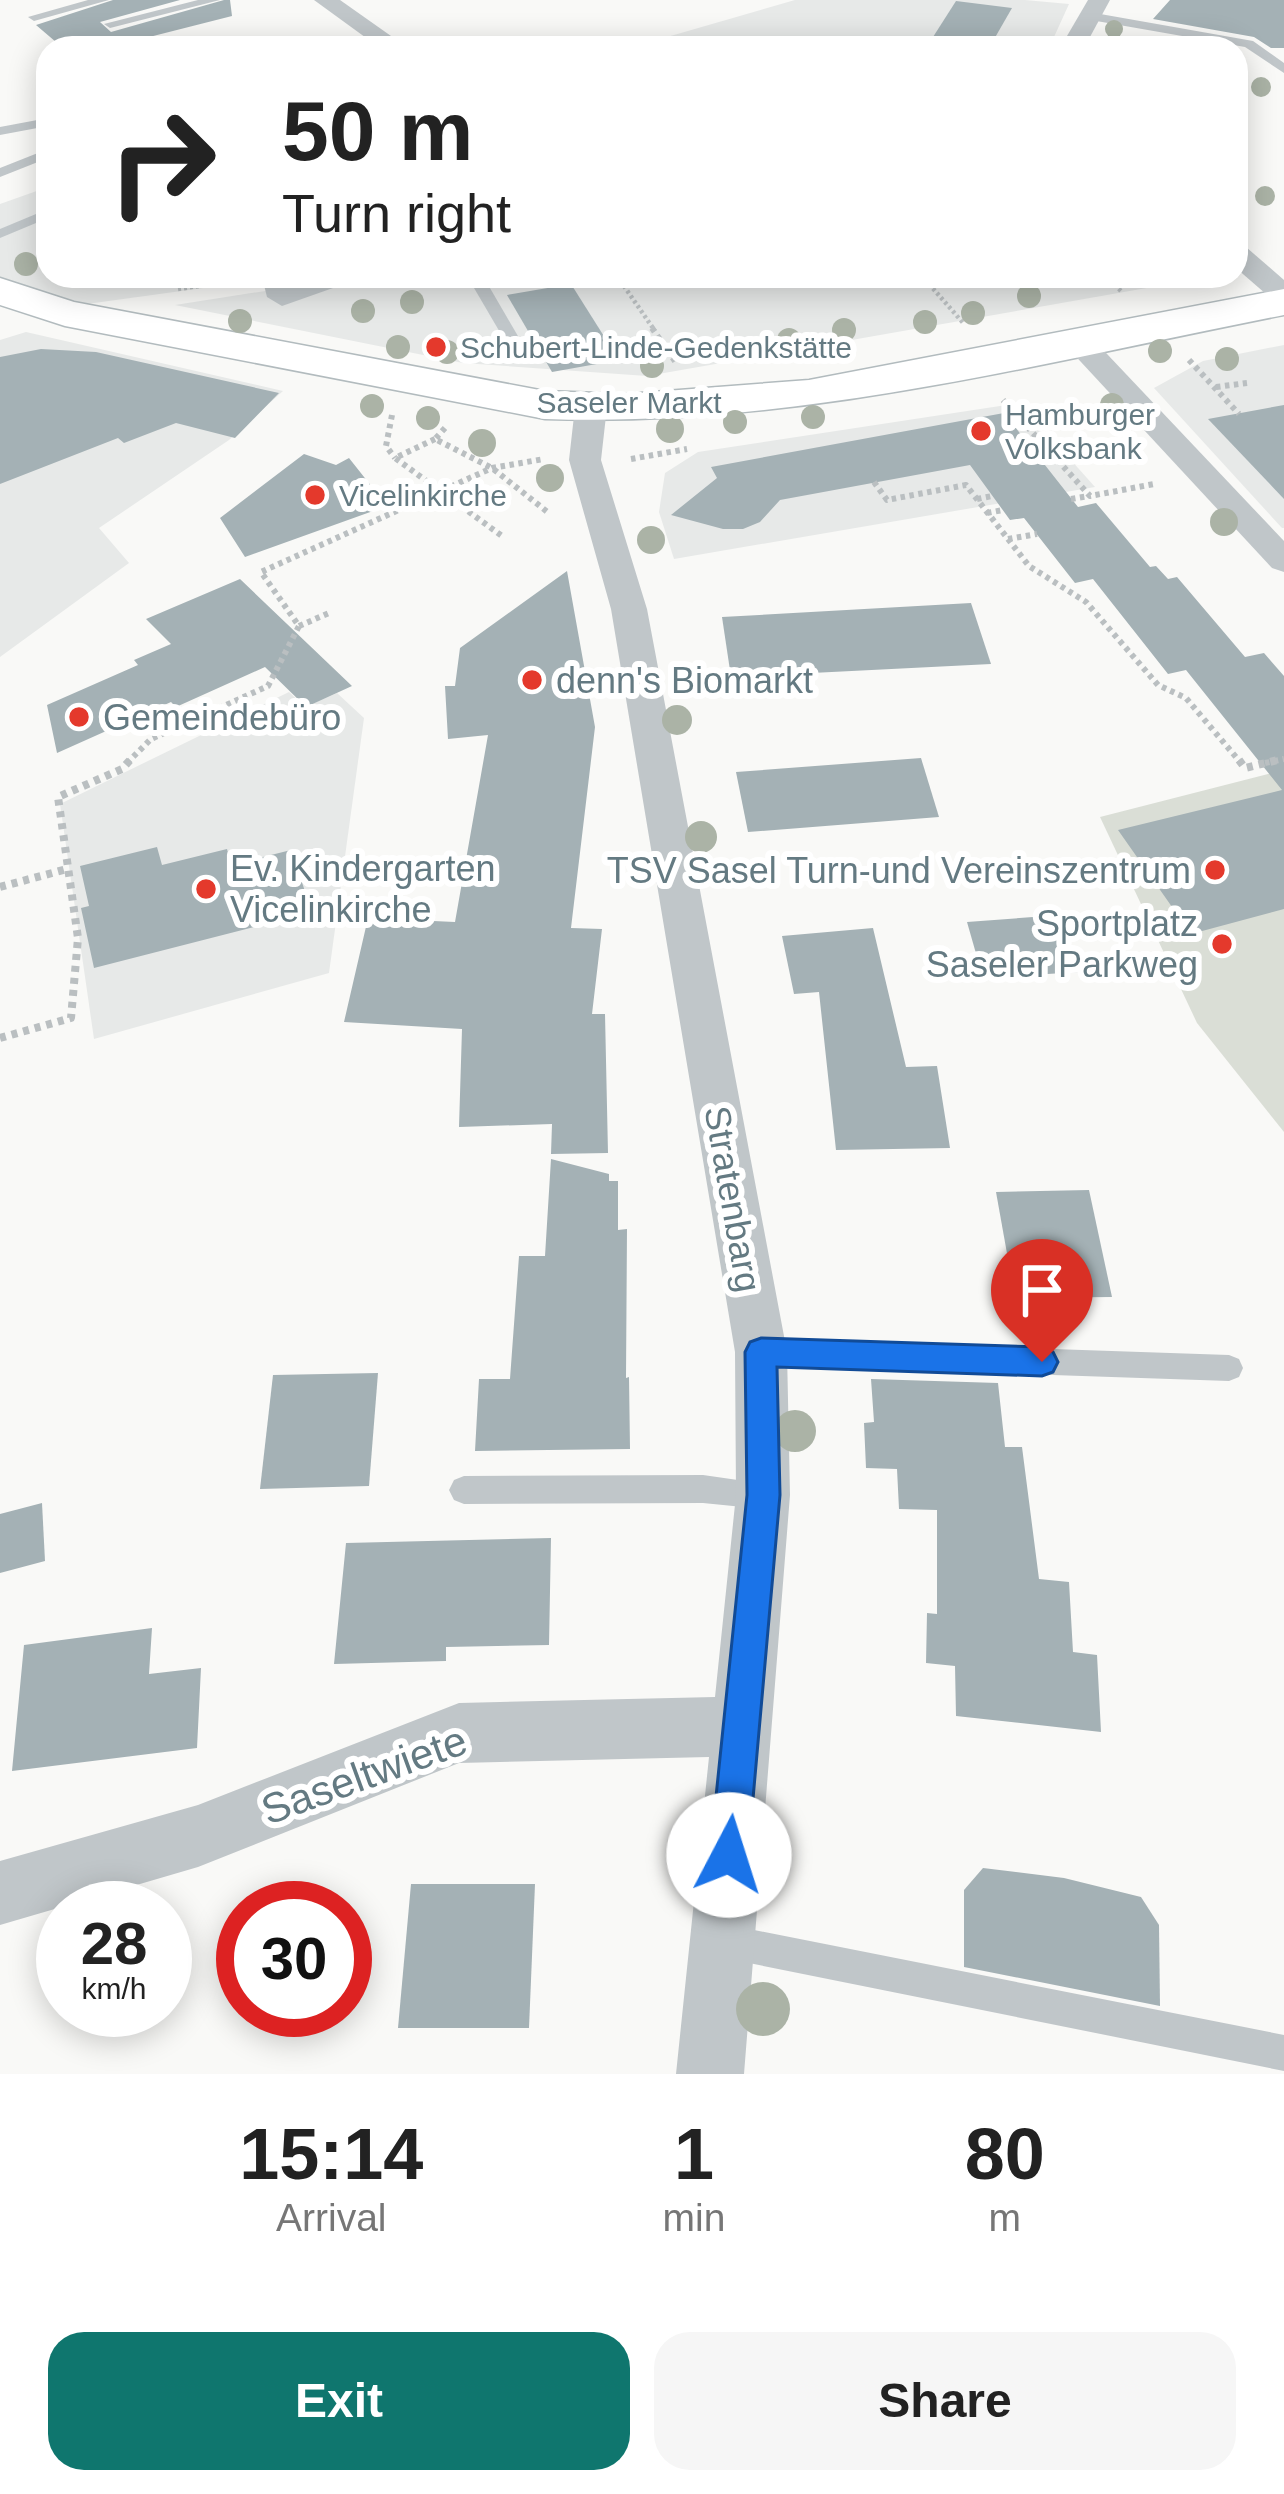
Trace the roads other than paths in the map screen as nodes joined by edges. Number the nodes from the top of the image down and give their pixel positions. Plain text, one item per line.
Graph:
1 (104, 0) edge
2 (214, 0) edge
3 (326, 0) edge
4 (1094, 8) edge
5 (34, 17) dead end
6 (110, 24) dead end
7 (378, 36) edge
8 (1079, 36) edge
9 (1215, 36) edge
10 (1248, 44) edge
11 (1284, 69) edge
12 (36, 124) edge
13 (0, 131) edge
14 (36, 158) edge
15 (0, 173) edge
16 (36, 218) edge
17 (0, 234) edge
18 (1248, 264) edge
19 (279, 288) edge
20 (307, 288) edge
21 (483, 288) edge
22 (1284, 299) edge
23 (13, 307) edge
24 (1079, 342) junction
25 (514, 344) dead end
26 (592, 407) junction
27 (1284, 561) edge
28 (761, 1352) junction
29 (1229, 1368) dead end
30 (464, 1490) dead end
31 (763, 1495) junction
32 (740, 1726) junction
33 (0, 1893) edge
34 (721, 1941) junction
35 (1284, 2053) edge
36 (710, 2074) edge

1 - 5 lane
2 - 6 lane
3 - 7 street
4 - 8 street
4 - 9 lane
10 - 11 lane
12 - 13 lane
14 - 15 lane
16 - 17 lane
18 - 22 street
19 - 20 street
21 - 25 lane
22 - 24 main road, Saseler Markt
23 - 26 main road, Saseler Markt
24 - 26 main road, Saseler Markt
24 - 27 street
26 - 28 street, Stratenbarg
28 - 29 lane
28 - 31 street, Stratenbarg
30 - 31 lane
31 - 32 street, Stratenbarg
32 - 33 street, Saseltwiete
32 - 34 street, Stratenbarg
34 - 35 lane
34 - 36 street, Stratenbarg

